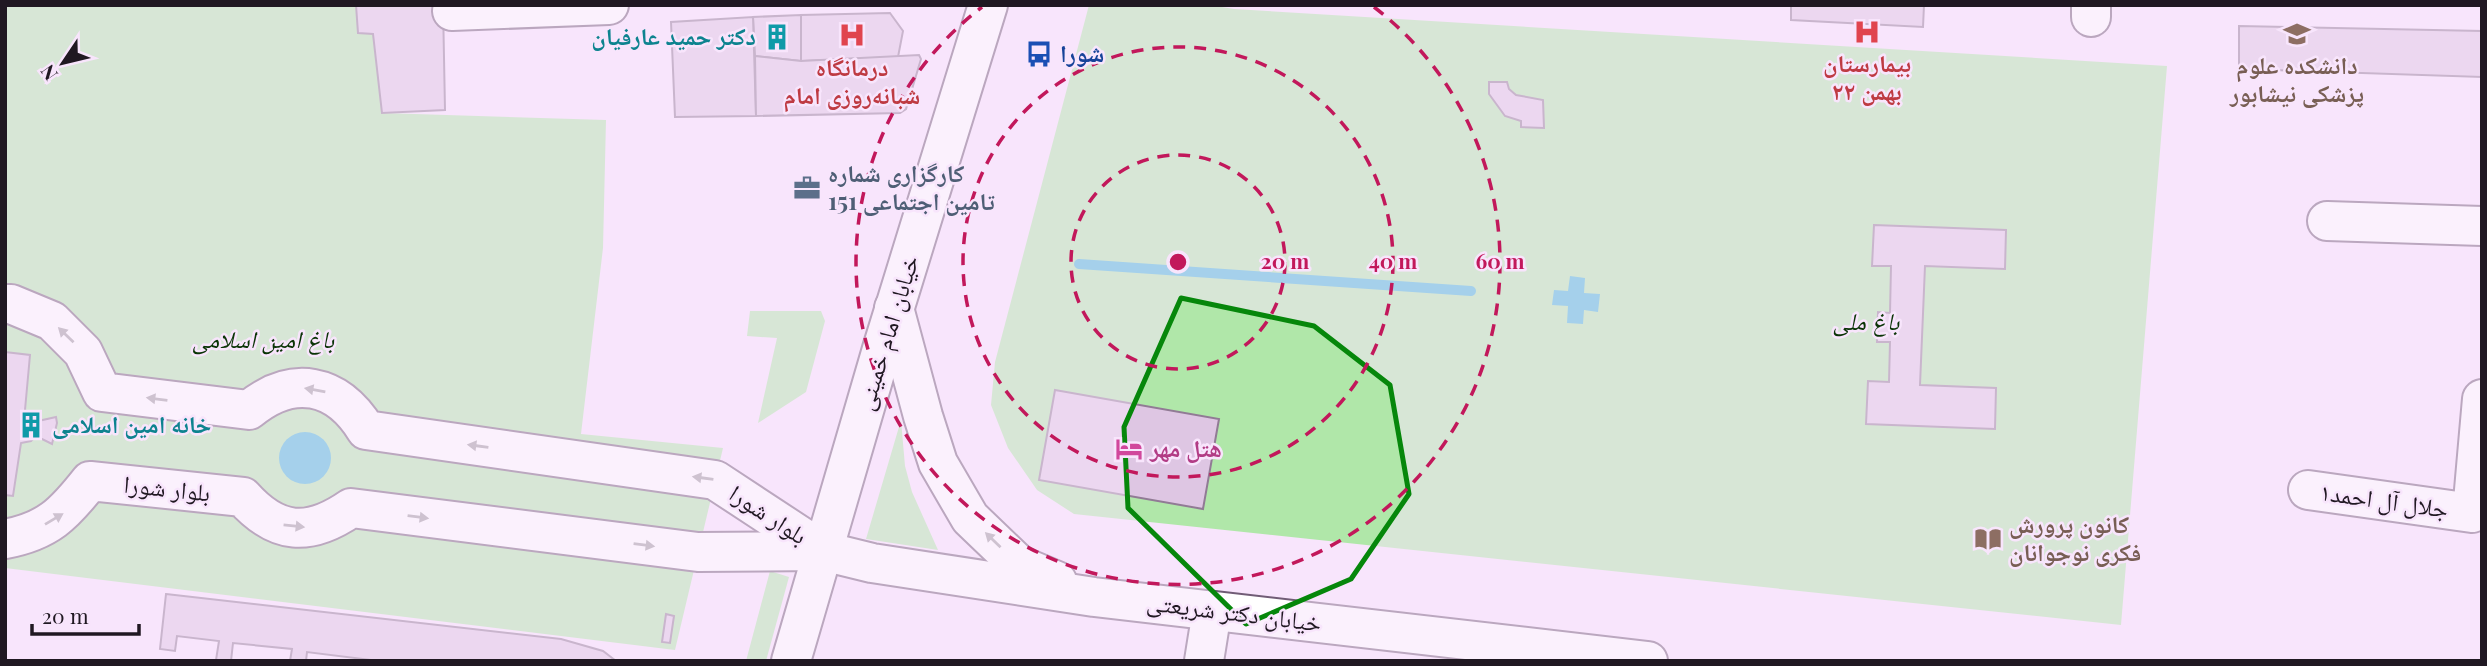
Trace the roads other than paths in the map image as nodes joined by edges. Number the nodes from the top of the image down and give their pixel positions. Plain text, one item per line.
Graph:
1 (609, 5) edge
2 (988, 5) edge
3 (452, 11) dead end
4 (2327, 221) dead end
5 (2482, 226) edge
6 (5, 304) edge
7 (894, 308) junction
8 (2482, 399) edge
9 (2308, 490) dead end
10 (5, 539) edge
11 (823, 551) junction
12 (1094, 597) junction
13 (1212, 611) junction
14 (1599, 658) edge
15 (791, 661) edge
16 (1203, 661) edge
17 (1648, 661) edge

1 - 3 main road
2 - 7 main road, خیابان امام خمینی
4 - 5 main road
11 -> 6 main road, بلوار شورا
7 - 11 main road, خیابان امام خمینی
12 -> 7 main road
8 - 9 main road, جلال آل احمد۱
10 -> 11 main road, بلوار شورا
11 - 12 main road, خیابان دکتر شریعتی
11 - 15 main road, خیابان امام خمینی
12 - 13 main road, خیابان دکتر شریعتی
13 - 14 main road, خیابان دکتر شریعتی
13 - 16 main road
14 - 17 main road, خیابان دکتر شریعتی

